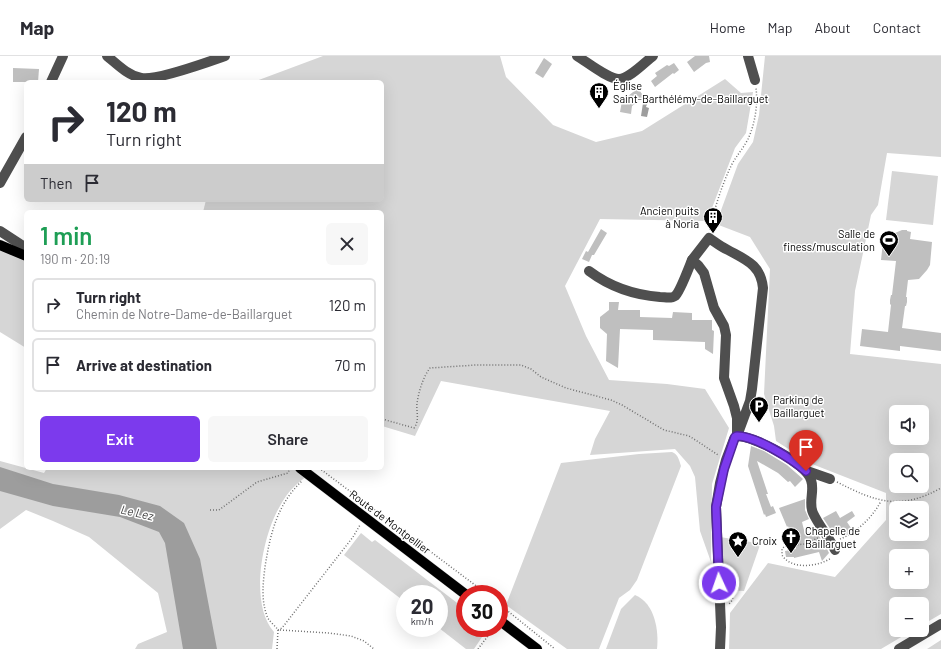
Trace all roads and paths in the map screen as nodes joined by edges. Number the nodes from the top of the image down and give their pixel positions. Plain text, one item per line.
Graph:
1 (63, 56) edge
2 (107, 56) edge
3 (225, 56) edge
4 (577, 56) edge
5 (653, 56) edge
6 (748, 56) edge
7 (52, 80) edge
8 (755, 80) joint
9 (24, 141) edge
10 (0, 184) edge
11 (0, 232) edge
12 (709, 238) junction
13 (0, 245) edge
14 (24, 247) edge
15 (24, 255) edge
16 (692, 260) junction
17 (589, 271) dead end
18 (384, 420) edge
19 (737, 436) junction
20 (726, 460) junction
21 (289, 470) edge
22 (303, 470) edge
23 (322, 470) edge
24 (806, 471) junction
25 (309, 475) junction
26 (830, 479) joint
27 (941, 488) edge
28 (881, 501) junction
29 (210, 510) dead end
30 (366, 519) junction
31 (831, 542) junction
32 (474, 585) edge
33 (456, 587) edge
34 (508, 611) edge
35 (941, 624) edge
36 (508, 627) edge
37 (278, 630) junction
38 (487, 637) edge
39 (277, 649) edge
40 (374, 649) edge
41 (478, 649) edge
42 (537, 649) edge
43 (555, 649) edge
44 (720, 649) edge
45 (899, 649) edge

1 - 7 street
2 - 3 street
4 - 5 street
6 - 8 street
8 - 12 path
9 - 10 street
11 - 14 street
12 - 16 street
12 - 19 street
13 - 15 main road
16 - 17 street
16 - 19 street
18 - 20 path
19 - 20 street
19 - 24 street
20 - 44 street
21 - 29 path
22 - 25 main road, Route de Montpellier
23 - 32 path
24 - 26 street
24 - 31 street
25 - 30 main road, Route de Montpellier
25 - 37 path
26 - 28 path
27 - 28 path
28 - 31 path
30 - 33 main road, Route de Montpellier
30 - 37 path
31 - 31 path
34 - 43 path
35 - 45 street
36 - 42 main road
37 - 39 path
37 - 40 path
38 - 41 path

